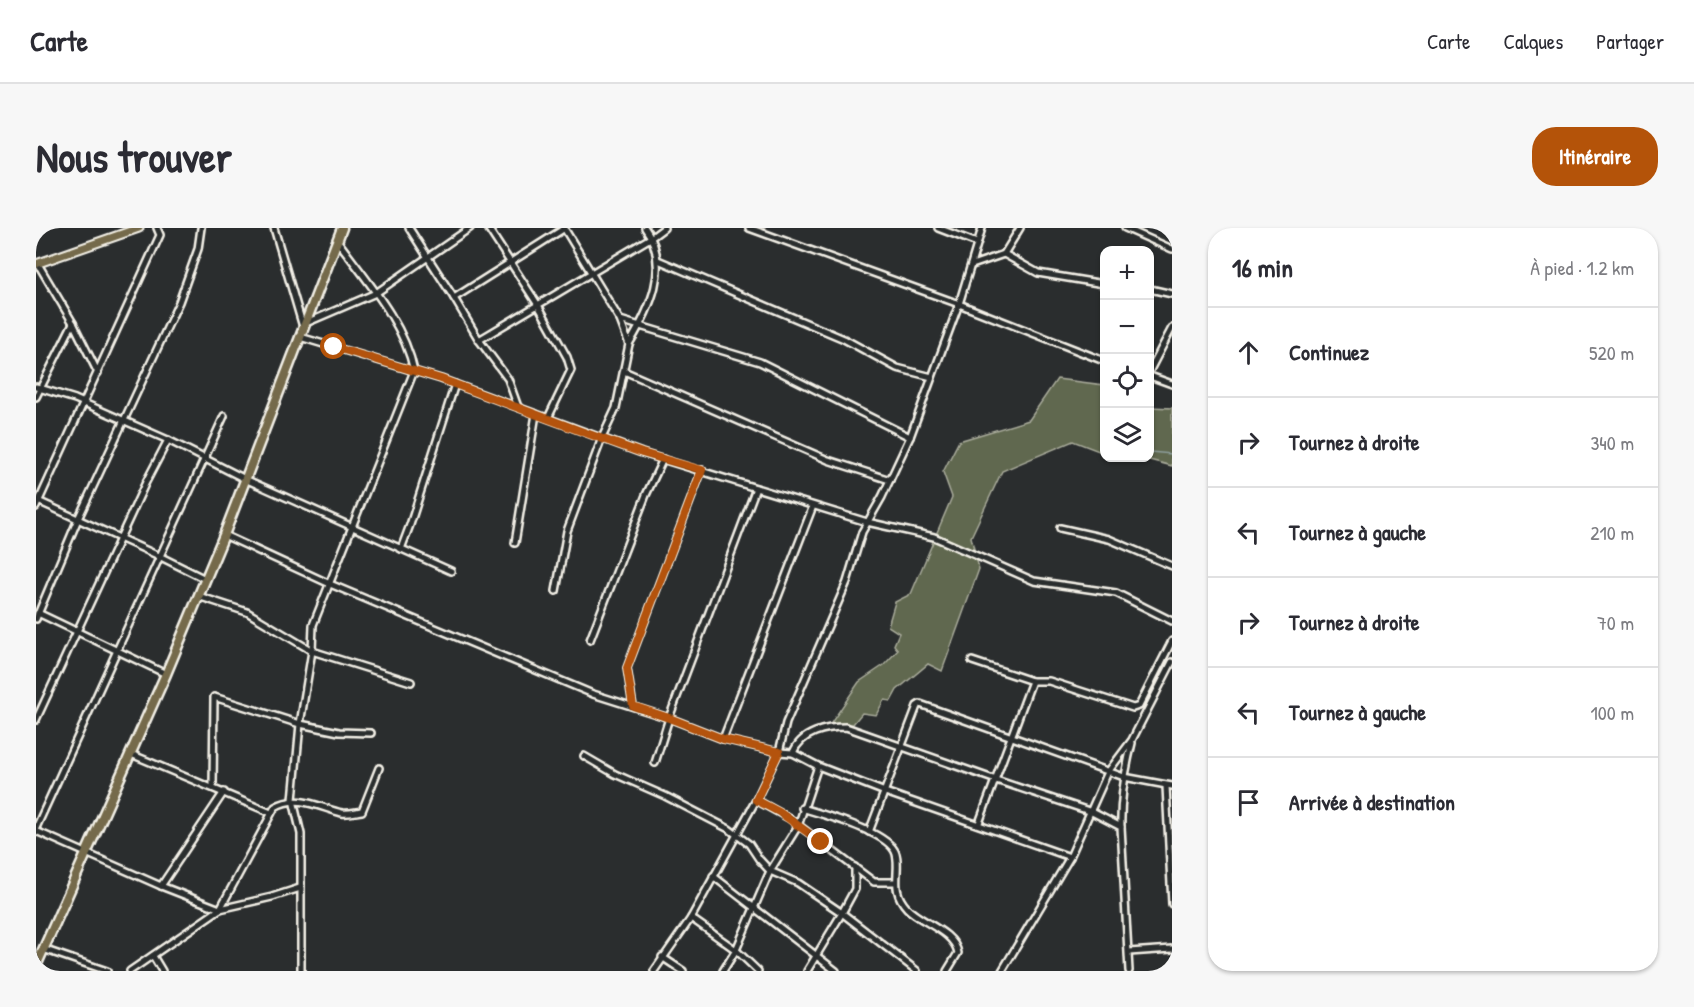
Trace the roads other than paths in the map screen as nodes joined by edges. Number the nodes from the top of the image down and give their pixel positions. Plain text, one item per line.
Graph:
1 (139, 228) edge
2 (157, 228) edge
3 (201, 228) edge
4 (274, 228) edge
5 (342, 228) edge
6 (409, 228) edge
7 (470, 228) edge
8 (488, 228) edge
9 (565, 228) edge
10 (645, 228) edge
11 (664, 228) edge
12 (749, 228) edge
13 (938, 228) edge
14 (982, 228) edge
15 (1020, 228) edge
16 (1125, 228) edge
17 (652, 237) junction
18 (337, 240) junction
19 (977, 243) junction
20 (1172, 249) edge
21 (1004, 254) junction
22 (428, 257) junction
23 (658, 260) junction
24 (511, 262) junction
25 (37, 264) edge
26 (972, 265) junction
27 (590, 273) junction
28 (1100, 283) edge
29 (1154, 290) edge
30 (375, 293) junction
31 (1172, 294) edge
32 (454, 298) junction
33 (959, 304) junction
34 (538, 305) junction
35 (620, 320) junction
36 (73, 323) junction
37 (640, 325) junction
38 (304, 326) junction
39 (1172, 328) edge
40 (300, 338) junction
41 (479, 340) junction
42 (629, 344) junction
43 (1100, 359) edge
44 (1154, 361) edge
45 (414, 371) junction
46 (624, 371) junction
47 (98, 373) junction
48 (932, 377) junction
49 (1154, 378) edge
50 (454, 384) junction
51 (1172, 384) edge
52 (38, 387) edge
53 (36, 397) edge
54 (84, 404) junction
55 (518, 407) junction
56 (536, 414) junction
57 (224, 416) dead end
58 (548, 418) junction
59 (124, 422) junction
60 (910, 436) junction
61 (602, 438) junction
62 (168, 440) junction
63 (204, 459) junction
64 (663, 459) junction
65 (702, 470) junction
66 (245, 479) junction
67 (890, 480) junction
68 (756, 488) junction
69 (37, 503) edge
70 (813, 506) junction
71 (78, 519) junction
72 (867, 522) junction
73 (353, 527) junction
74 (1060, 528) dead end
75 (224, 535) junction
76 (120, 538) junction
77 (514, 543) dead end
78 (401, 549) junction
79 (159, 555) junction
80 (1172, 566) edge
81 (451, 571) dead end
82 (205, 579) junction
83 (330, 584) junction
84 (556, 591) dead end
85 (198, 596) junction
86 (37, 614) edge
87 (1172, 621) edge
88 (76, 630) junction
89 (590, 640) dead end
90 (1172, 641) edge
91 (118, 649) junction
92 (312, 651) junction
93 (972, 661) dead end
94 (1172, 662) edge
95 (166, 674) junction
96 (1032, 681) junction
97 (411, 682) dead end
98 (633, 706) junction
99 (669, 718) junction
100 (36, 720) edge
101 (300, 724) junction
102 (370, 733) dead end
103 (1012, 737) junction
104 (723, 739) junction
105 (1132, 740) junction
106 (901, 746) junction
107 (779, 752) junction
108 (794, 753) junction
109 (132, 754) junction
110 (584, 756) dead end
111 (655, 763) dead end
112 (818, 766) junction
113 (379, 768) dead end
114 (1108, 772) junction
115 (1124, 777) junction
116 (996, 780) junction
117 (1169, 786) edge
118 (213, 787) junction
119 (224, 792) junction
120 (885, 792) junction
121 (293, 800) junction
122 (756, 800) junction
123 (802, 808) junction
124 (1092, 812) junction
125 (271, 813) junction
126 (979, 823) junction
127 (798, 826) junction
128 (1121, 827) junction
129 (36, 830) edge
130 (869, 832) junction
131 (736, 835) junction
132 (86, 854) junction
133 (1070, 856) junction
134 (855, 867) junction
135 (770, 871) junction
136 (713, 876) junction
137 (896, 882) junction
138 (161, 886) junction
139 (300, 888) junction
140 (1172, 904) edge
141 (753, 907) junction
142 (220, 909) junction
143 (842, 913) junction
144 (691, 918) junction
145 (1172, 949) edge
146 (43, 950) junction
147 (736, 950) junction
148 (1129, 952) junction
149 (817, 955) junction
150 (153, 956) junction
151 (662, 957) junction
152 (36, 966) edge
153 (107, 971) edge
154 (130, 971) edge
155 (162, 971) edge
156 (301, 971) edge
157 (654, 971) edge
158 (683, 971) edge
159 (723, 971) edge
160 (758, 971) edge
161 (807, 971) edge
162 (836, 971) edge
163 (916, 971) edge
164 (948, 971) edge
165 (1002, 971) edge
166 (1129, 971) edge

1 - 25 main road
2 - 47 street
3 - 59 street
4 - 38 street
5 - 18 highway
6 - 22 street
7 - 22 street
8 - 24 street
9 - 24 street
9 - 27 street
10 - 17 street
11 - 17 street
12 - 33 street
13 - 19 street
14 - 19 street
15 - 21 street
16 - 20 street
17 - 23 street
17 - 27 street
18 - 30 street
18 - 38 highway
19 - 26 street
21 - 26 street
21 - 28 street
22 - 30 street
22 - 32 street
23 - 37 street
23 - 48 street
24 - 32 street
24 - 34 street
25 - 36 street
26 - 33 street
27 - 34 street
27 - 35 street
29 - 31 street
30 - 38 street
30 - 45 street
32 - 41 street
33 - 43 street
33 - 48 street
34 - 41 street
34 - 58 street
35 - 37 street
35 - 42 street
36 - 47 street
36 - 52 street
37 - 42 street
37 - 60 street
38 - 40 highway
39 - 44 street
40 - 45 street
40 - 66 highway
41 - 55 street
42 - 46 street
45 - 50 street
45 - 73 street
46 - 61 street
46 - 67 street
47 - 54 street
48 - 60 street
49 - 51 street
50 - 55 street
50 - 78 street
52 - 53 street
52 - 54 street
54 - 59 street
54 - 69 street
55 - 56 street
56 - 58 street
56 - 77 street
57 - 63 street
58 - 61 street
59 - 62 street
59 - 71 street
60 - 67 street
61 - 64 street
61 - 84 street
62 - 63 street
62 - 76 street
63 - 66 street
63 - 79 street
64 - 65 street
64 - 89 street
65 - 68 street
65 - 98 street
66 - 73 street
66 - 75 highway
67 - 72 street
68 - 70 street
68 - 99 street
69 - 71 street
70 - 72 street
70 - 104 street
71 - 76 street
71 - 86 street
72 - 87 street
72 - 107 street
73 - 78 street
73 - 83 street
74 - 80 street
75 - 82 highway
75 - 83 street
76 - 79 street
76 - 88 street
78 - 81 street
79 - 82 street
79 - 91 street
82 - 85 highway
83 - 92 street
83 - 98 street
85 - 92 street
85 - 95 highway
86 - 88 street
88 - 91 street
88 - 100 street
90 - 96 street
91 - 95 street
91 - 129 street
92 - 97 street
92 - 101 street
93 - 96 street
94 - 105 street
95 - 109 highway
96 - 103 street
98 - 99 street
99 - 104 street
99 - 111 street
101 - 102 street
101 - 118 street
101 - 121 street
103 - 106 street
103 - 114 street
103 - 116 street
104 - 107 street
105 - 114 street
105 - 115 street
106 - 108 street
106 - 116 street
106 - 120 street
107 - 108 street
107 - 122 street
108 - 112 street
109 - 118 street
109 - 132 highway
110 - 131 street
112 - 120 street
112 - 123 street
113 - 121 street
114 - 115 street
114 - 124 street
115 - 117 street
115 - 128 street
116 - 124 street
116 - 126 street
117 - 140 street
118 - 119 street
119 - 125 street
119 - 138 street
120 - 126 street
120 - 130 street
121 - 125 street
121 - 139 street
122 - 127 street
122 - 131 street
123 - 127 street
123 - 130 street
124 - 128 street
124 - 133 street
125 - 142 street
126 - 133 street
127 - 134 street
127 - 135 street
128 - 148 street
129 - 132 street
130 - 137 street
131 - 135 street
131 - 136 street
132 - 138 street
132 - 146 highway
133 - 165 street
134 - 137 street
134 - 143 street
135 - 141 street
135 - 143 street
136 - 141 street
136 - 144 street
137 - 164 street
138 - 142 street
139 - 142 street
139 - 156 street
141 - 147 street
141 - 149 street
142 - 150 street
143 - 149 street
143 - 163 street
144 - 147 street
144 - 151 street
145 - 148 street
146 - 152 highway
146 - 153 street
147 - 159 street
147 - 160 street
148 - 166 street
149 - 161 street
149 - 162 street
150 - 154 street
150 - 155 street
151 - 157 street
151 - 158 street

